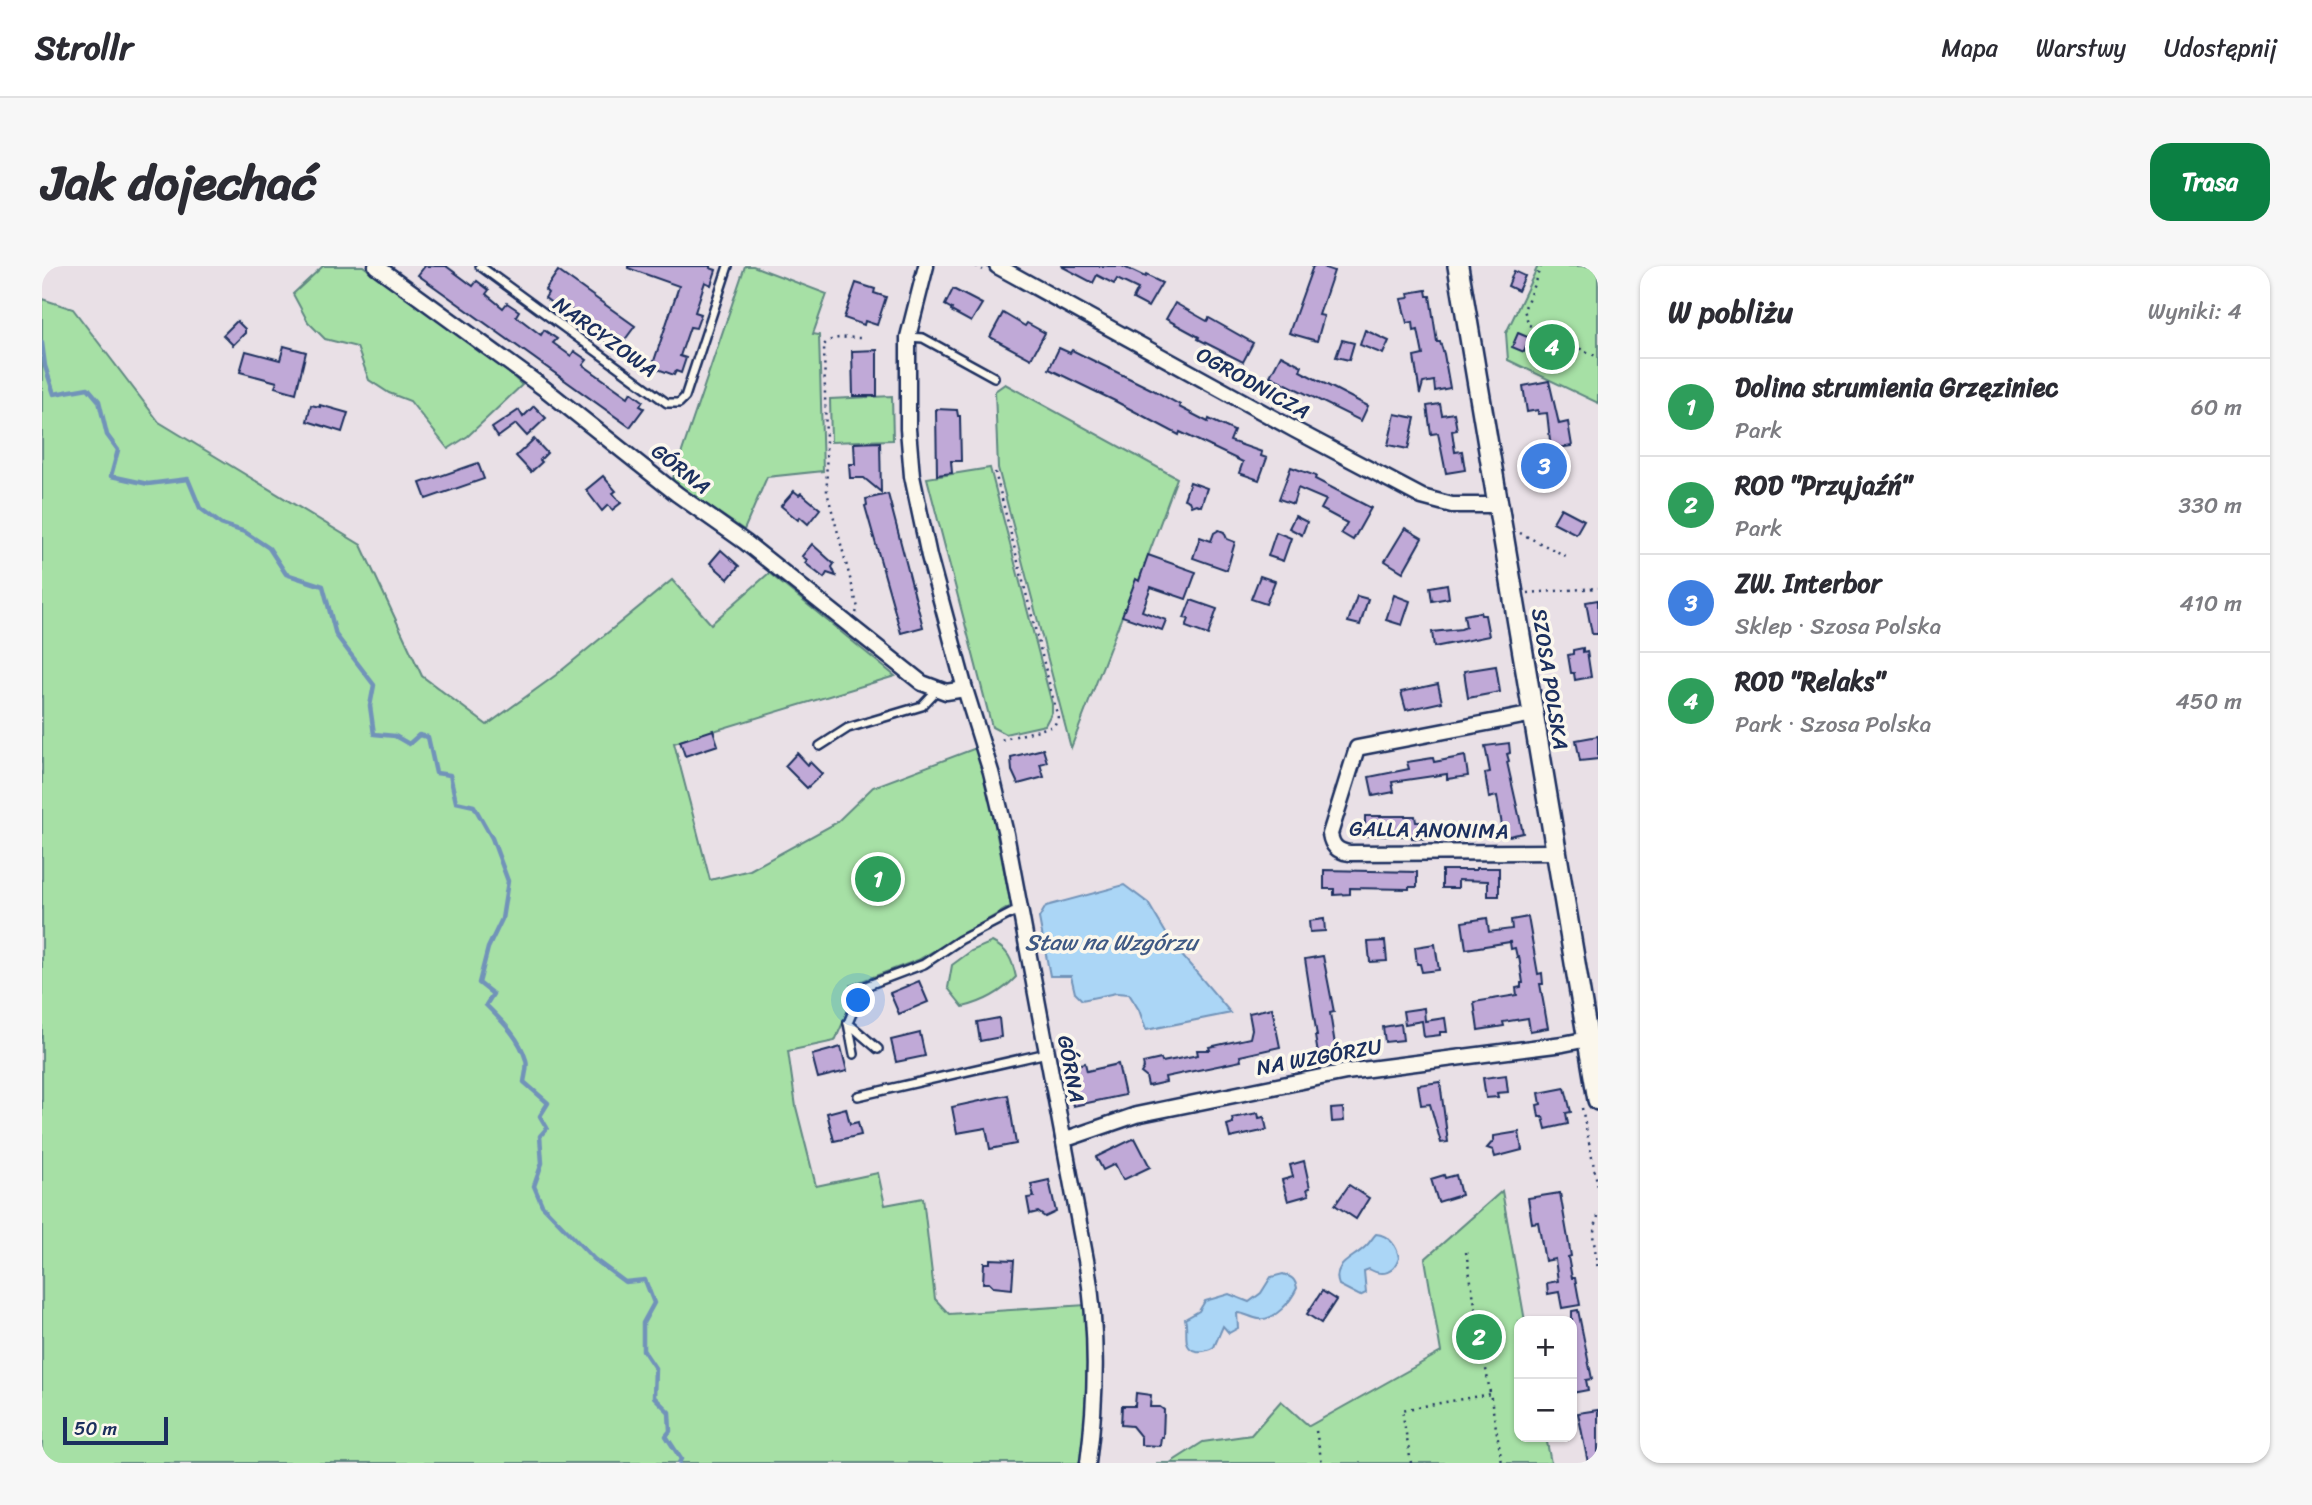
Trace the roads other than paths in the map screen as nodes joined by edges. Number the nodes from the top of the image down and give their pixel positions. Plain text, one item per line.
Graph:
1 (376, 266) edge
2 (480, 266) edge
3 (728, 266) edge
4 (926, 266) edge
5 (997, 266) edge
6 (1458, 266) edge
7 (908, 337) junction
8 (994, 377) dead end
9 (1499, 514) junction
10 (965, 689) junction
11 (937, 690) junction
12 (1533, 714) junction
13 (820, 746) dead end
14 (1555, 852) junction
15 (1020, 911) junction
16 (848, 1023) junction
17 (1593, 1037) edge
18 (878, 1049) dead end
19 (1047, 1053) junction
20 (854, 1054) dead end
21 (858, 1096) dead end
22 (1598, 1100) edge
23 (1063, 1138) junction
24 (1088, 1463) edge

1 - 11 street, GÓRNA
2 - 3 lane, NARCYZOWA
4 - 7 street, GÓRNA
5 - 9 street, OGRODNICZA
6 - 9 street, SZOSA POLSKA
7 - 8 lane
7 - 10 street, GÓRNA
9 - 12 street, SZOSA POLSKA
10 - 11 street
10 - 15 street, GÓRNA
11 - 13 lane
12 - 14 street, SZOSA POLSKA
12 - 14 street, GALLA ANONIMA
14 - 17 street, SZOSA POLSKA
15 - 16 lane
15 - 19 street, GÓRNA
16 - 18 lane
16 - 20 lane
17 - 22 street, SZOSA POLSKA
17 - 23 street, NA WZGÓRZU
19 - 21 lane
19 - 23 street, GÓRNA
23 - 24 street, GÓRNA

